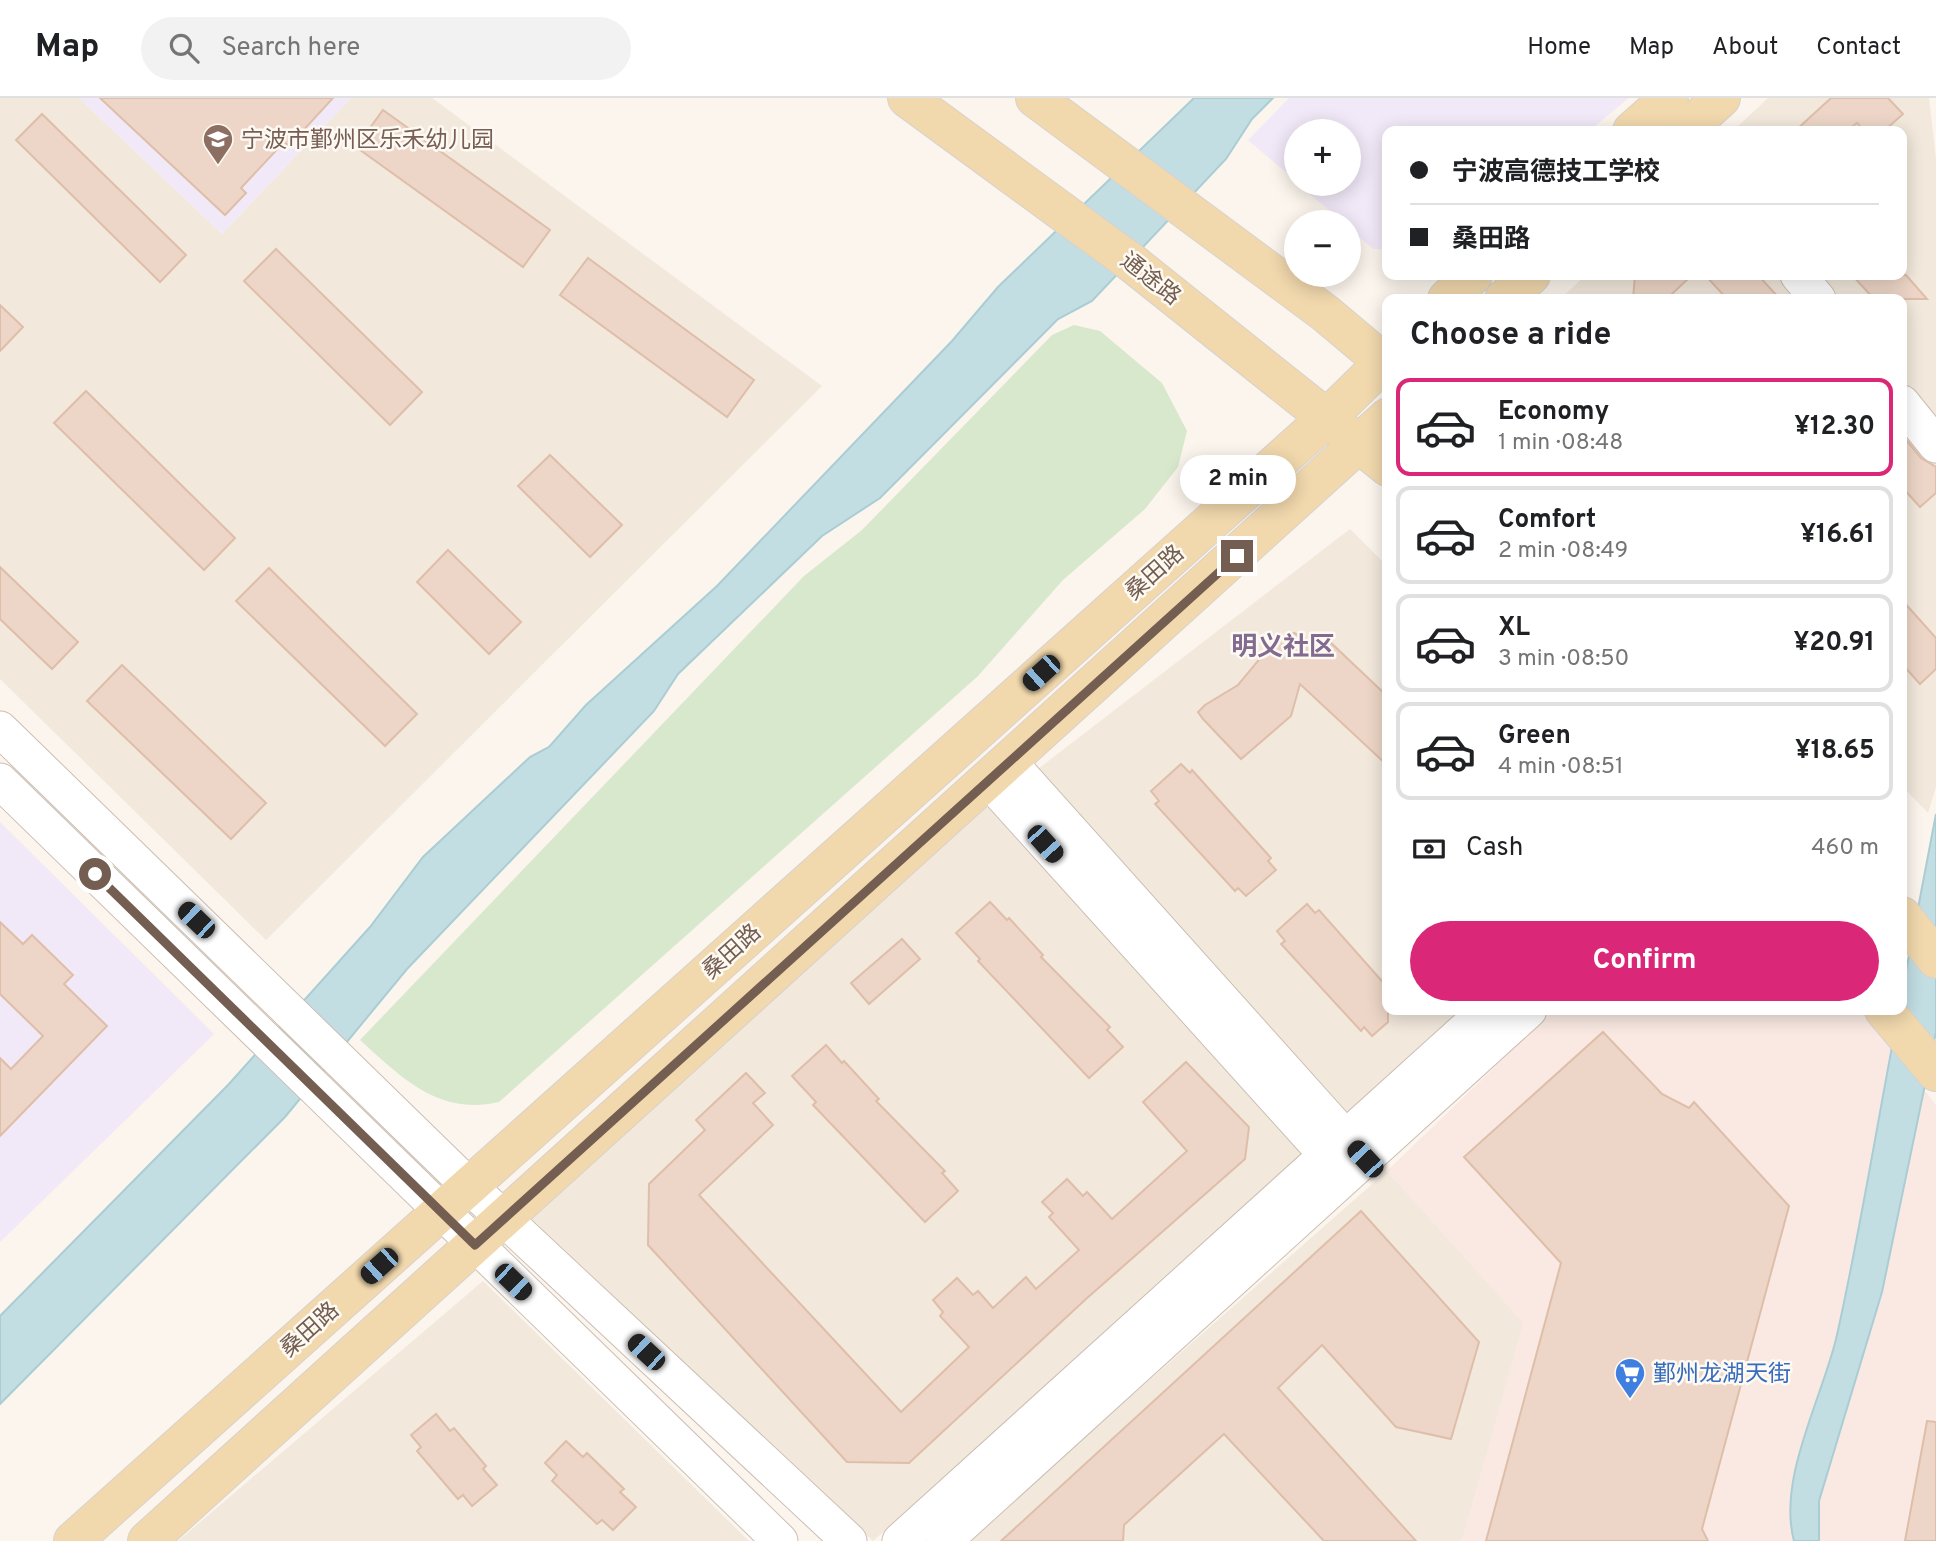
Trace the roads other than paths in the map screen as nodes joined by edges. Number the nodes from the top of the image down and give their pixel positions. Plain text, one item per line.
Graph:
1 (907, 98) edge
2 (1035, 98) edge
3 (1669, 98) edge
4 (1721, 98) edge
5 (1638, 126) edge
6 (1690, 126) edge
7 (1467, 280) edge
8 (1525, 280) edge
9 (1802, 280) edge
10 (1452, 294) edge
11 (1510, 294) edge
12 (1814, 294) edge
13 (1382, 359) edge
14 (1382, 366) edge
15 (1907, 409) edge
16 (1328, 416) junction
17 (1382, 435) edge
18 (1936, 445) edge
19 (1375, 456) edge
20 (0, 729) edge
21 (999, 772) junction
22 (0, 781) edge
23 (1907, 922) edge
24 (1936, 959) edge
25 (1482, 1015) edge
26 (1523, 1015) edge
27 (1888, 1015) edge
28 (1936, 1072) edge
29 (1346, 1157) junction
30 (469, 1186) junction
31 (441, 1212) junction
32 (504, 1219) junction
33 (475, 1245) junction
34 (73, 1541) edge
35 (147, 1541) edge
36 (780, 1541) edge
37 (849, 1541) edge
38 (900, 1541) edge
39 (944, 1541) edge

1 - 16 main road, 通途路
2 - 13 main road
3 - 5 main road
4 - 6 main road
7 - 10 main road
8 - 11 main road
9 - 12 street
14 - 16 main road, 桑田路
15 - 18 street
16 - 19 main road, 通途路
16 - 30 main road, 桑田路
17 - 19 main road, 桑田路
19 - 21 main road, 桑田路
20 - 30 street
21 - 29 street
21 - 32 main road, 桑田路
22 - 31 street
23 - 24 main road
25 - 29 street
26 - 29 street
27 - 28 main road
29 - 38 street
29 - 39 street
30 - 31 main road, 桑田路
30 - 32 street
31 - 33 street
31 - 34 main road, 桑田路
32 - 33 main road, 桑田路
32 - 37 street
33 - 35 main road, 桑田路
33 - 36 street

